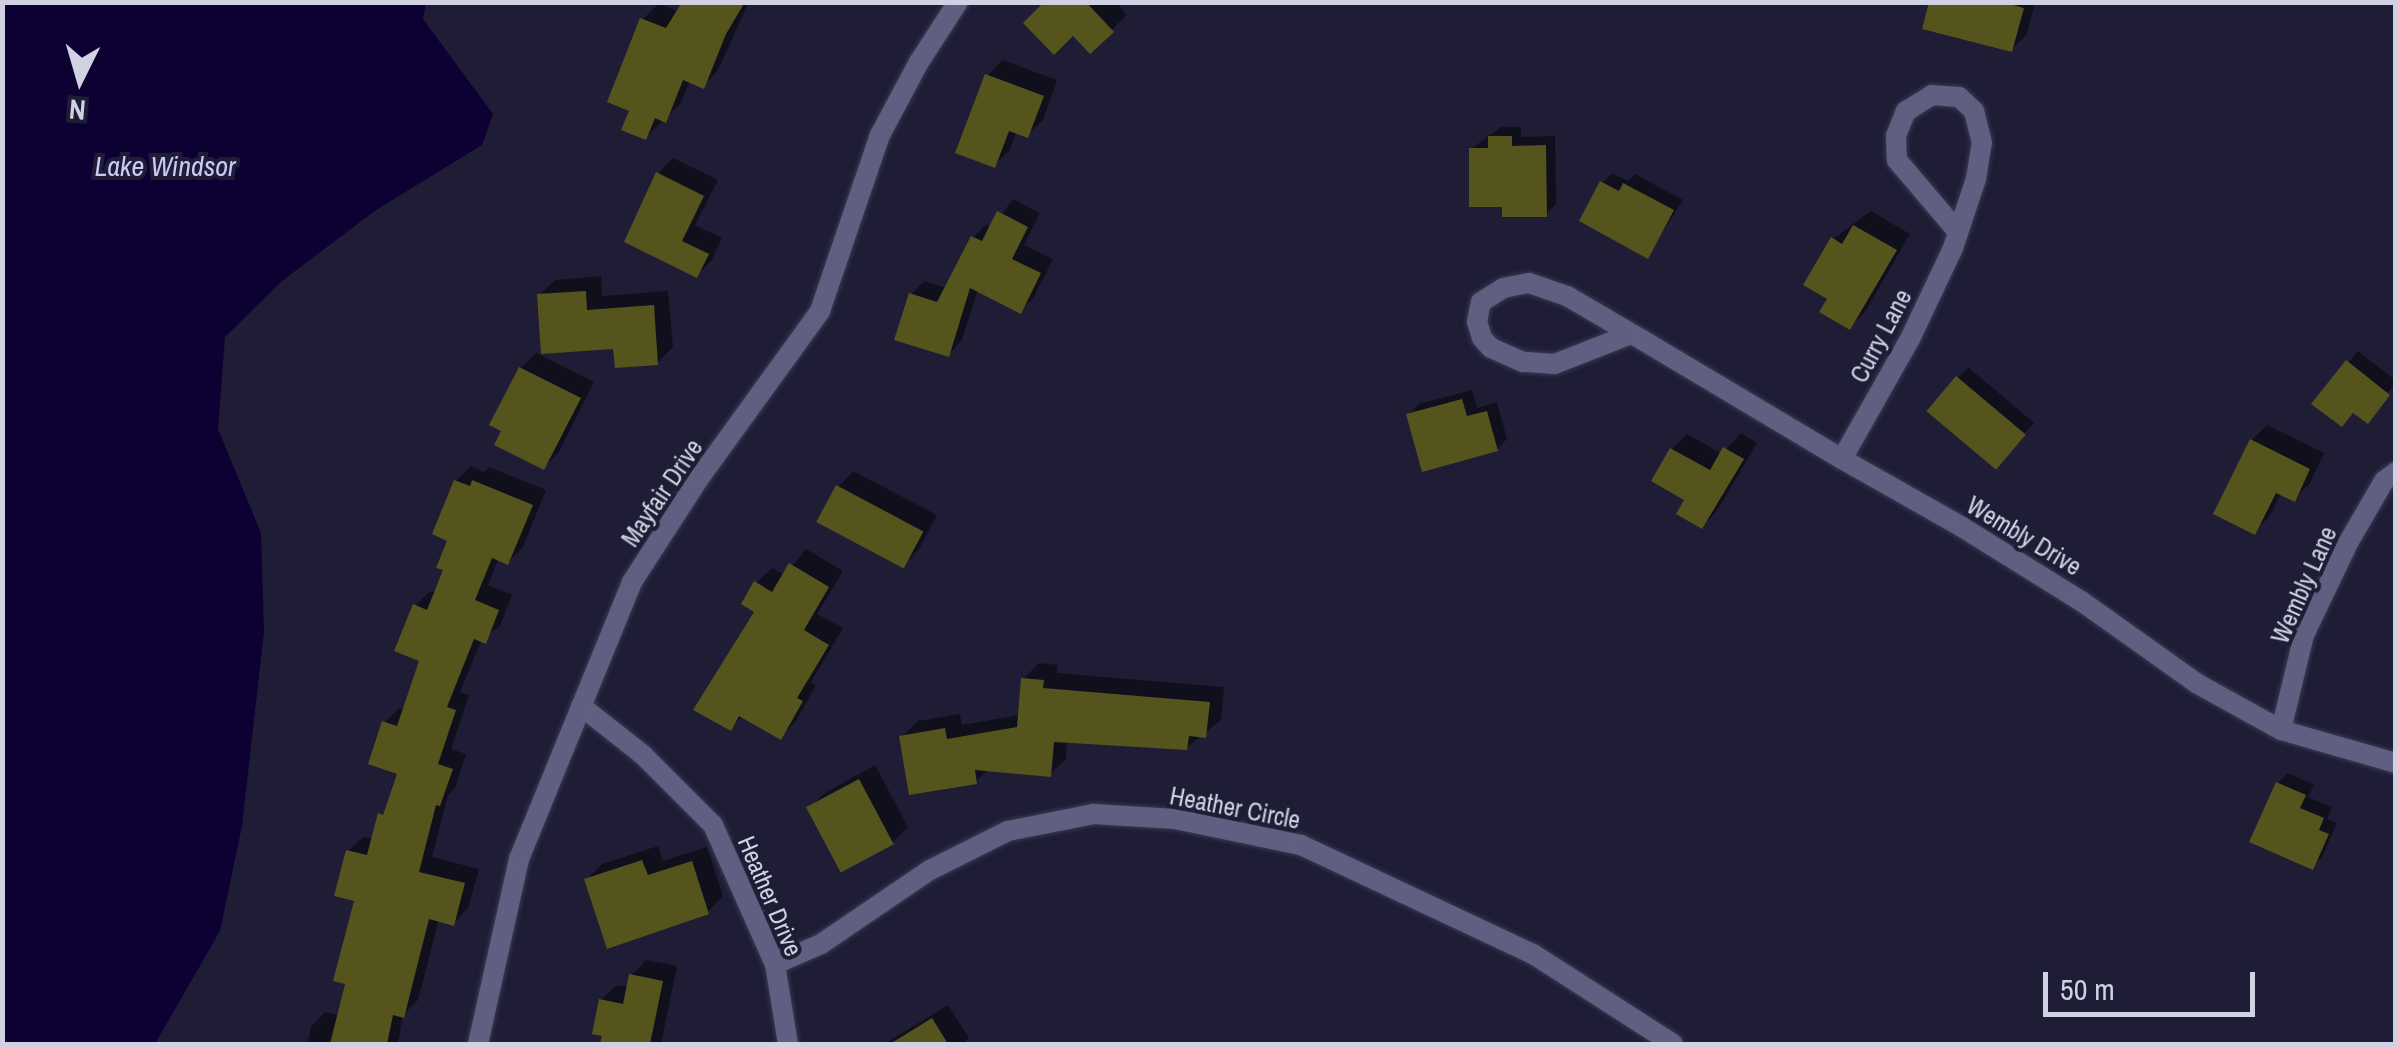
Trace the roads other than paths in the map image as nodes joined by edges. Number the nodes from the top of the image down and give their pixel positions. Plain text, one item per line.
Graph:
1 (958, 2) edge
2 (1958, 232) junction
3 (1631, 334) junction
4 (1842, 459) junction
5 (2396, 472) edge
6 (581, 706) junction
7 (2281, 730) junction
8 (2396, 763) edge
9 (775, 964) junction
10 (478, 1044) edge
11 (788, 1044) edge
12 (1673, 1044) edge

1 - 6 street, Mayfair Drive
2 - 2 street, Curry Lane
2 - 4 street, Curry Lane
3 - 3 street, Wembly Drive
3 - 4 street, Wembly Drive
4 - 7 street, Wembly Drive
5 - 7 street, Wembly Lane
6 - 9 street, Heather Drive
6 - 10 street, Mayfair Drive
7 - 8 street, Wembly Drive
9 - 11 street, Heather Drive
9 - 12 street, Heather Circle

